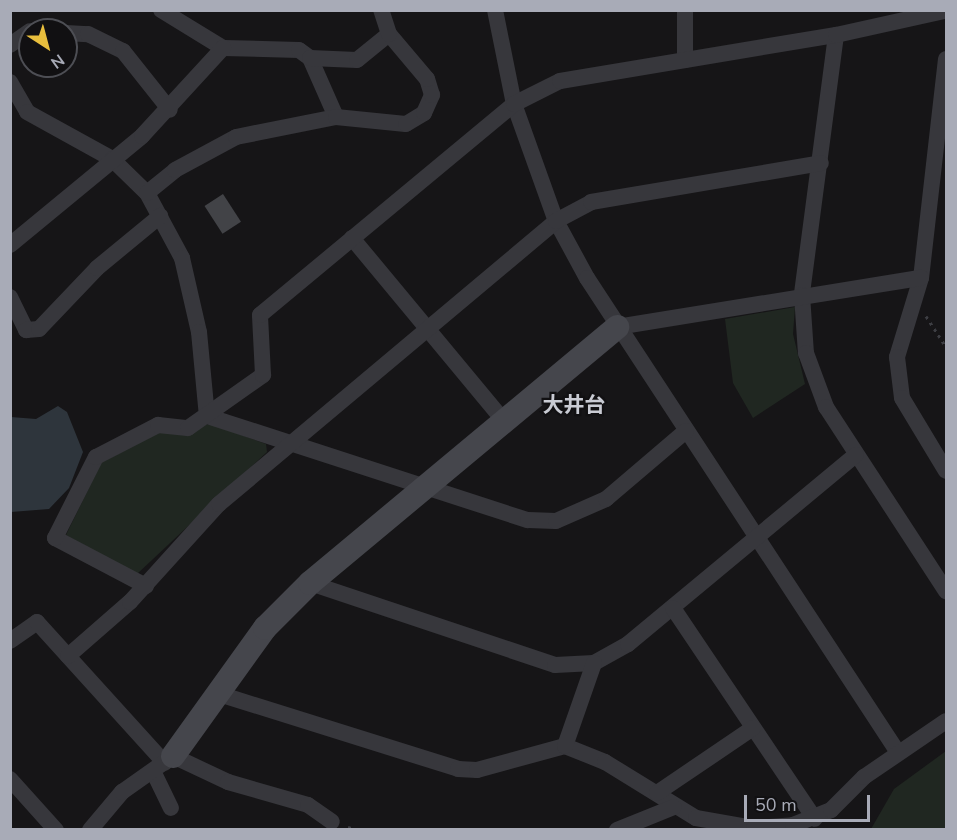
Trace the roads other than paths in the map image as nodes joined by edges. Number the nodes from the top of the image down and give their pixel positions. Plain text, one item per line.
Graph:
1 (161, 10) edge
2 (381, 10) edge
3 (495, 10) edge
4 (685, 10) edge
5 (945, 12) edge
6 (78, 34) edge
7 (389, 34) junction
8 (836, 35) junction
9 (224, 48) junction
10 (310, 58) junction
11 (946, 59) edge
12 (685, 60) junction
13 (10, 82) edge
14 (514, 104) junction
15 (170, 110) junction
16 (336, 117) junction
17 (112, 159) junction
18 (821, 163) junction
19 (147, 193) junction
20 (160, 216) junction
21 (556, 221) junction
22 (352, 238) junction
23 (10, 245) edge
24 (921, 278) junction
25 (802, 295) junction
26 (10, 297) edge
27 (428, 327) junction
28 (617, 327) junction
29 (207, 416) junction
30 (504, 421) junction
31 (687, 431) junction
32 (290, 443) junction
33 (856, 454) junction
34 (946, 471) edge
35 (423, 487) junction
36 (757, 537) junction
37 (310, 583) junction
38 (146, 586) junction
39 (946, 591) edge
40 (673, 608) junction
41 (10, 641) edge
42 (68, 656) junction
43 (594, 663) junction
44 (216, 693) junction
45 (946, 721) edge
46 (753, 728) junction
47 (565, 746) junction
48 (897, 752) junction
49 (164, 763) junction
50 (10, 779) edge
51 (657, 793) junction
52 (674, 807) junction
53 (171, 808) dead end
54 (815, 819) junction
55 (332, 822) dead end
56 (625, 828) edge
57 (56, 830) edge
58 (90, 830) edge

1 - 9 street
2 - 7 street
3 - 14 street
4 - 12 street
5 - 8 street
6 - 15 street
7 - 10 street
7 - 16 street
8 - 12 street
8 - 18 street
9 - 10 street
9 - 15 street
10 - 16 street
11 - 24 street
12 - 14 street
13 - 17 street
14 - 21 street
14 - 22 street
15 - 17 street
16 - 19 street
17 - 19 street
17 - 23 street
18 - 21 street
18 - 25 street
19 - 20 street
20 - 26 street
20 - 29 street
21 - 27 street
21 - 28 street
22 - 27 street
22 - 29 street
24 - 25 street
24 - 34 street
25 - 28 street
25 - 33 street
27 - 30 street
27 - 32 street
28 - 30 street
28 - 31 street
29 - 32 street
29 - 38 street
30 - 35 street
31 - 35 street
31 - 36 street
32 - 35 street
32 - 38 street
33 - 36 street
33 - 39 street
35 - 37 street
36 - 40 street
36 - 48 street
37 - 43 street
37 - 44 street
38 - 42 street
40 - 43 street
40 - 46 street
41 - 42 street
42 - 49 street
43 - 47 street
44 - 47 street
44 - 49 street
45 - 48 street
46 - 51 street
46 - 54 street
47 - 51 street
48 - 54 street
49 - 53 street
49 - 55 street
49 - 58 street
50 - 57 street
51 - 52 street
52 - 54 street
52 - 56 street

